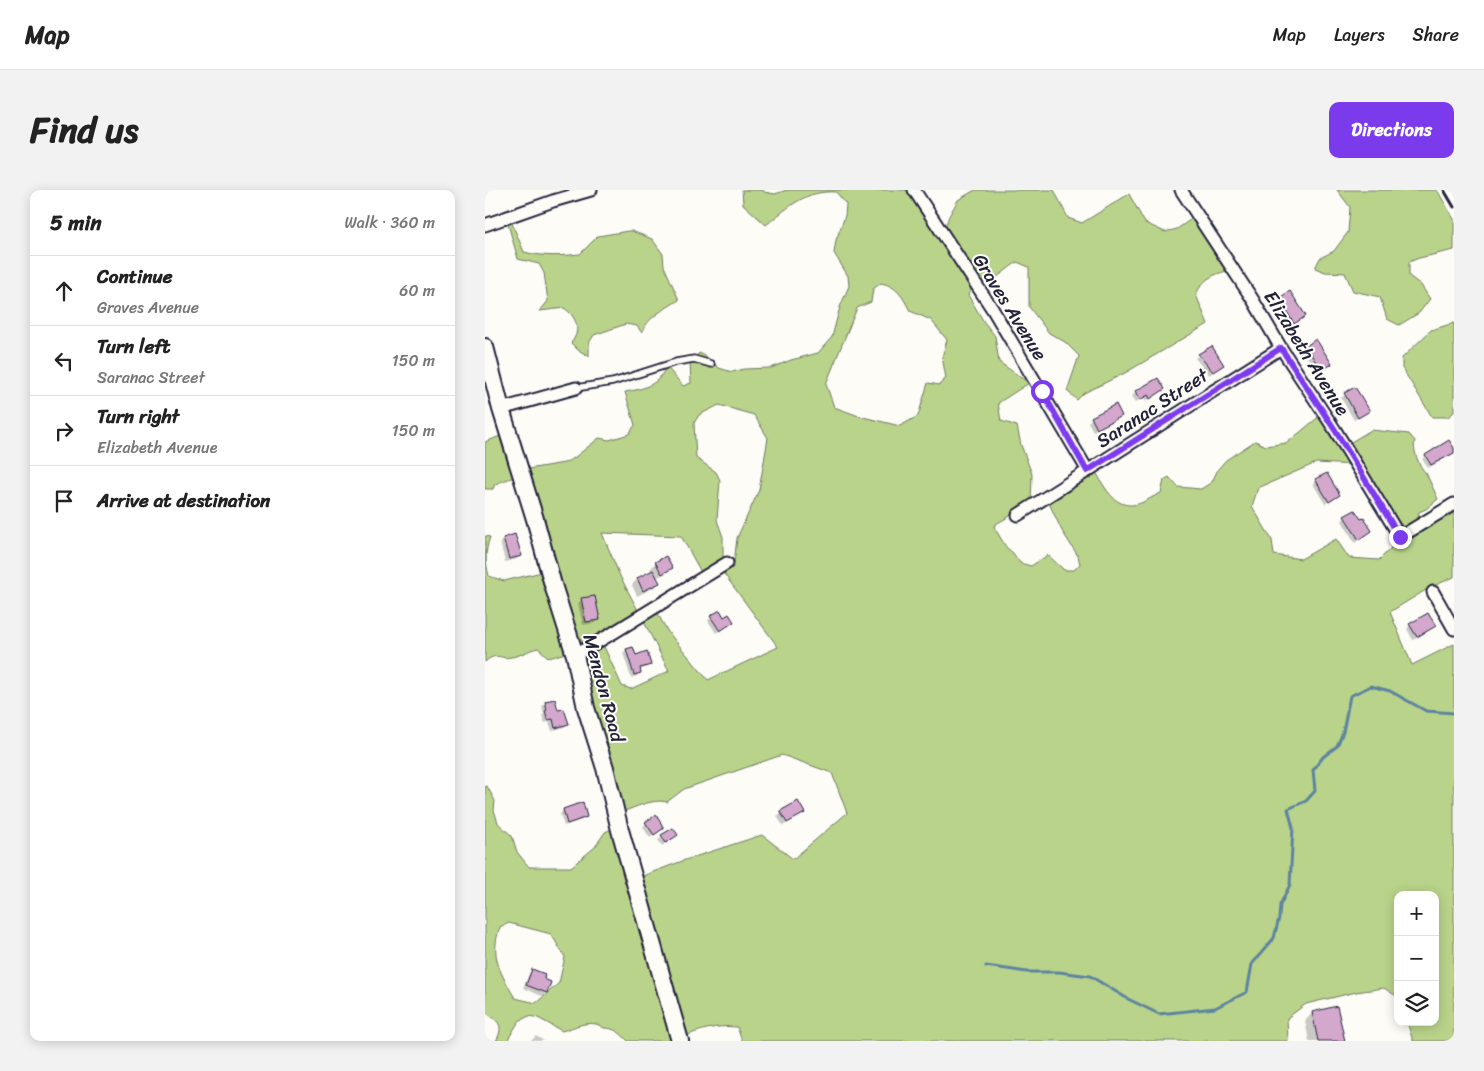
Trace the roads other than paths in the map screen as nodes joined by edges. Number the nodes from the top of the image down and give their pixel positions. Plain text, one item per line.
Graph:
1 (591, 190) edge
2 (914, 190) edge
3 (1181, 190) edge
4 (485, 224) edge
5 (485, 347) edge
6 (1281, 348) junction
7 (711, 364) dead end
8 (576, 388) joint
9 (501, 409) junction
10 (1087, 471) junction
11 (1454, 504) edge
12 (1018, 515) dead end
13 (727, 563) dead end
14 (1433, 592) dead end
15 (1454, 628) edge
16 (575, 655) junction
17 (680, 1041) edge

1 - 4 street
2 - 10 street, Graves Avenue
3 - 6 street, Elizabeth Avenue
5 - 9 street, Mendon Road
6 - 10 street, Saranac Street
6 - 11 street, Elizabeth Avenue
7 - 8 lane
8 - 9 street
9 - 16 street, Mendon Road
10 - 12 street, Saranac Street
13 - 16 street
14 - 15 street
16 - 17 street, Mendon Road

